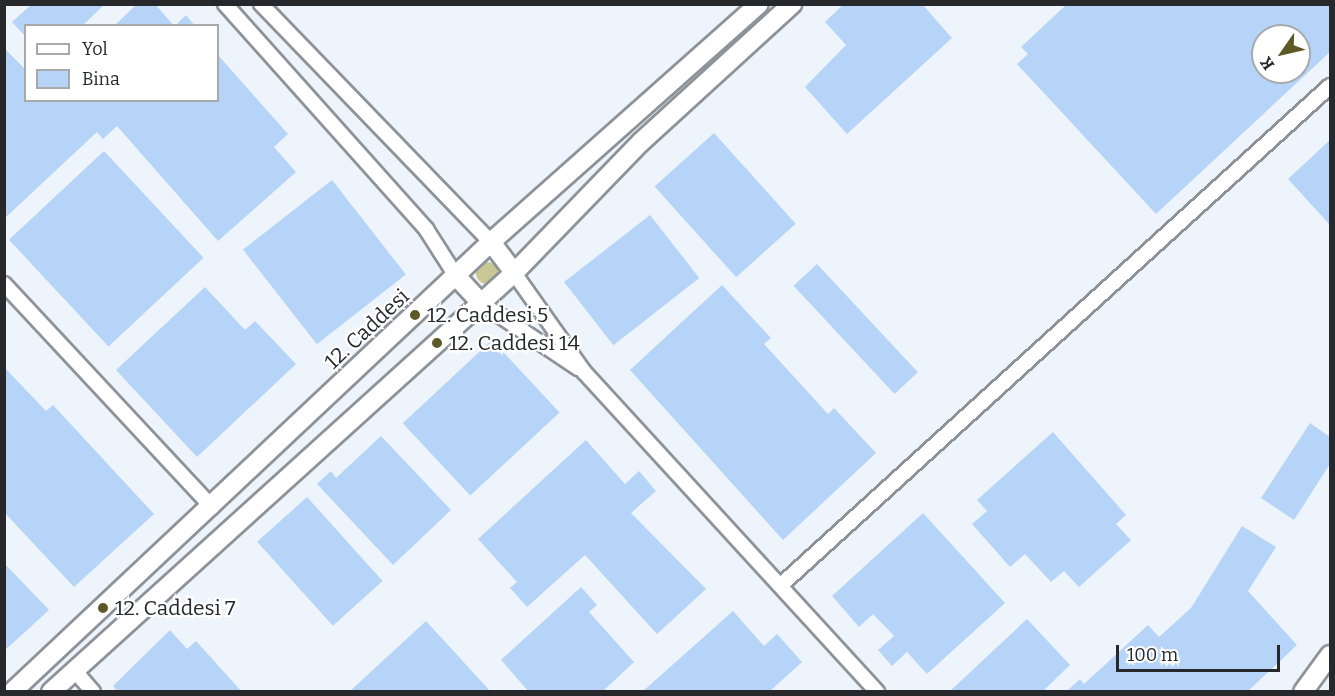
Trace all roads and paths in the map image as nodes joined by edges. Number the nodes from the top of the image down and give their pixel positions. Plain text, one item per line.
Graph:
1 (225, 4) edge
2 (261, 4) edge
3 (759, 4) edge
4 (792, 4) edge
5 (1330, 86) edge
6 (491, 242) junction
7 (514, 273) junction
8 (456, 276) junction
9 (4, 284) edge
10 (481, 303) junction
11 (584, 372) junction
12 (212, 507) junction
13 (782, 585) junction
14 (1330, 655) edge
15 (74, 670) junction
16 (12, 692) edge
17 (51, 692) edge
18 (93, 692) edge
19 (877, 692) edge
20 (1303, 692) edge

1 - 8 street
2 - 6 street
3 - 6 street, 12. Caddesi
4 - 7 street
5 - 13 street
6 - 7 street
6 - 8 street, 12. Caddesi
7 - 10 street
7 - 11 street
8 - 10 street
8 - 12 street, 12. Caddesi
9 - 12 street
10 - 11 street
10 - 15 street
11 - 13 street
12 - 16 street, 12. Caddesi
13 - 19 street
14 - 20 street
15 - 17 street
15 - 18 street

